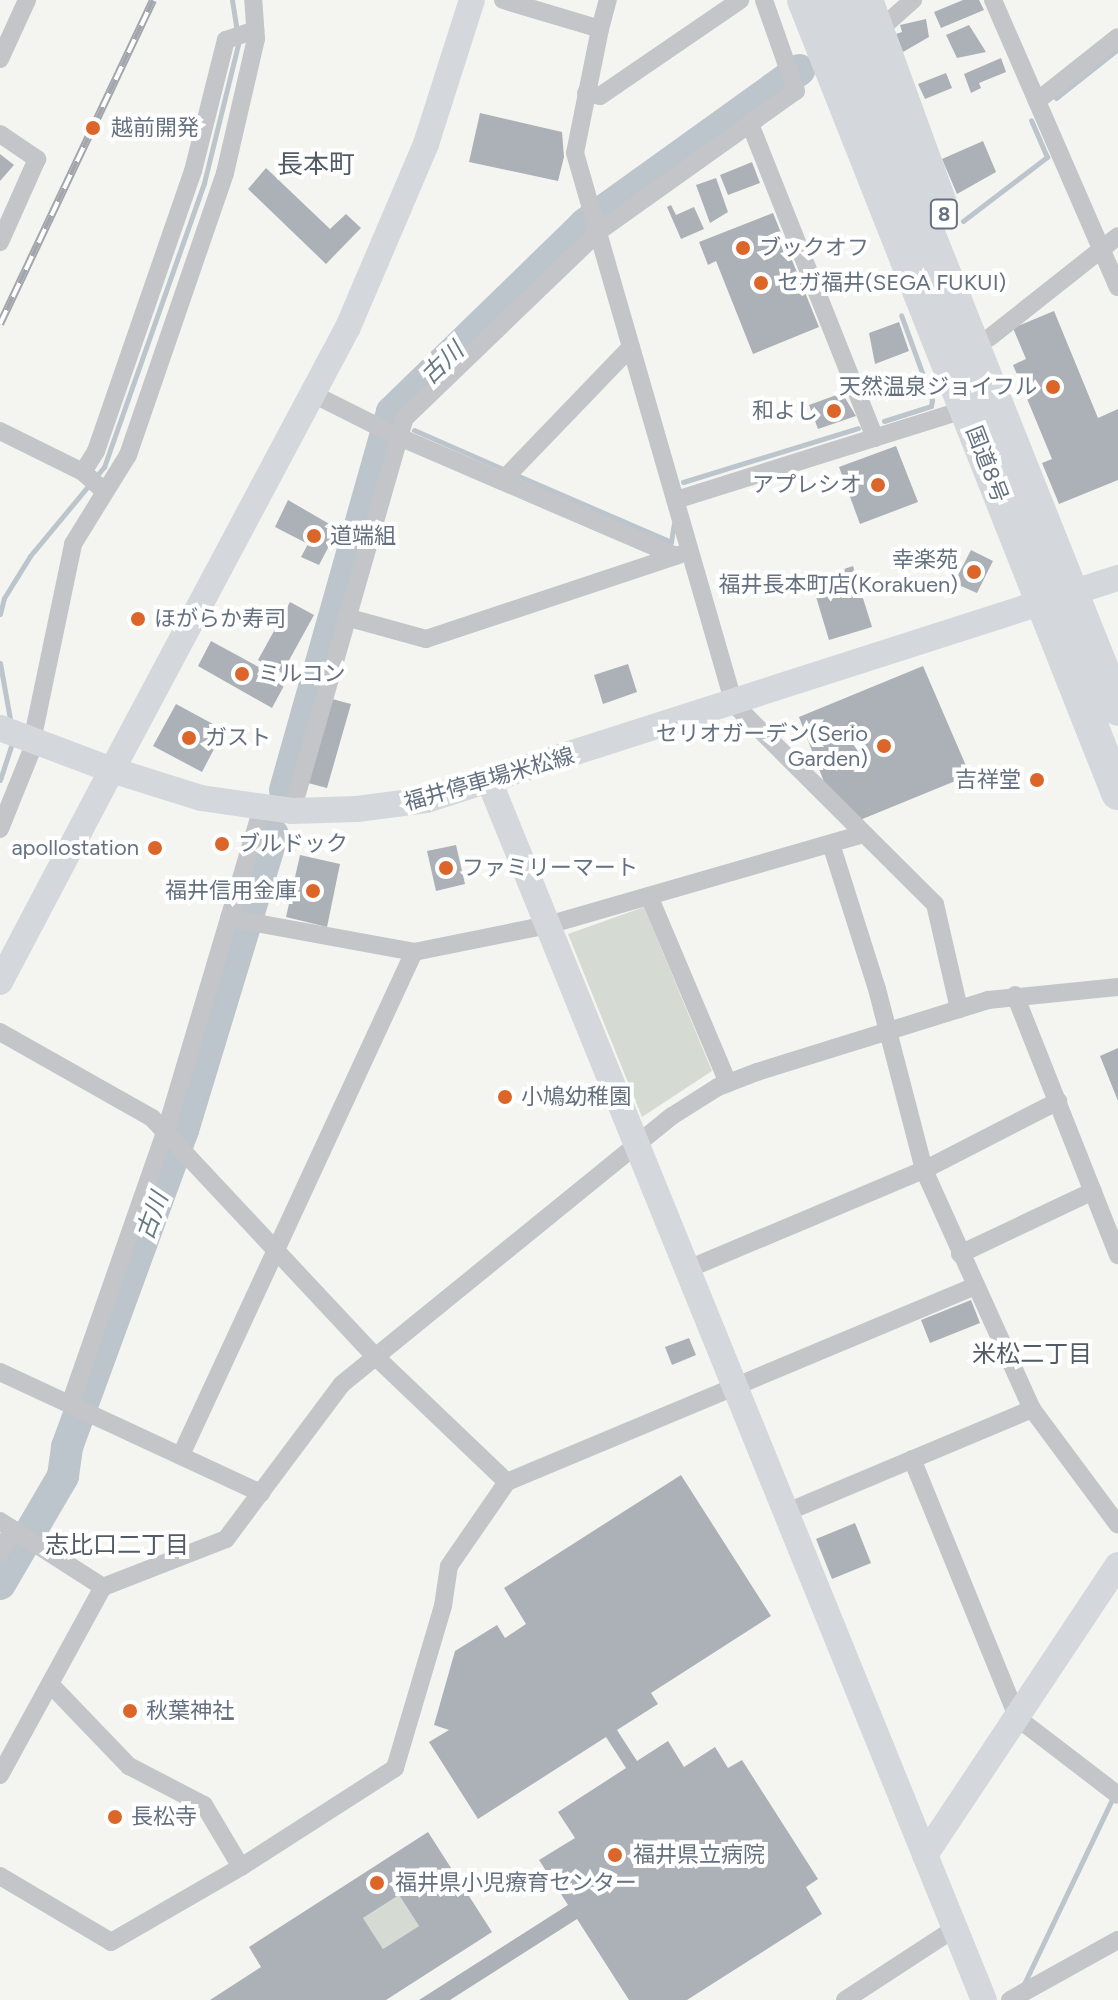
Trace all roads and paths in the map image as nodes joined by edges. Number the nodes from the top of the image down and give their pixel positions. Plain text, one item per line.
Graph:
1 (253, 0) edge
2 (472, 0) edge
3 (503, 0) edge
4 (608, 0) edge
5 (740, 0) edge
6 (764, 0) edge
7 (804, 0) edge
8 (835, 0) edge
9 (913, 0) edge
10 (993, 0) edge
11 (20, 3) edge
12 (872, 15) edge
13 (600, 29) junction
14 (255, 30) junction
15 (1118, 37) edge
16 (0, 59) edge
17 (586, 93) junction
18 (1037, 101) junction
19 (750, 124) junction
20 (0, 134) edge
21 (598, 232) junction
22 (1118, 236) edge
23 (0, 242) edge
24 (1102, 249) junction
25 (1118, 287) edge
26 (989, 338) junction
27 (631, 347) junction
28 (313, 394) junction
29 (966, 409) junction
30 (0, 431) edge
31 (1009, 433) junction
32 (397, 436) junction
33 (875, 438) junction
34 (83, 472) junction
35 (502, 481) junction
36 (104, 491) junction
37 (676, 500) junction
38 (683, 554) junction
39 (1118, 578) edge
40 (1073, 593) junction
41 (1040, 602) junction
42 (346, 617) junction
43 (734, 704) junction
44 (1118, 709) edge
45 (0, 728) edge
46 (33, 742) junction
47 (112, 770) junction
48 (490, 783) junction
49 (1118, 793) edge
50 (262, 808) junction
51 (292, 811) junction
52 (0, 829) edge
53 (864, 834) junction
54 (831, 844) junction
55 (649, 896) junction
56 (229, 918) junction
57 (548, 925) junction
58 (414, 952) junction
59 (0, 982) edge
60 (1118, 987) edge
61 (1015, 995) junction
62 (959, 1009) junction
63 (0, 1032) edge
64 (887, 1032) junction
65 (728, 1083) junction
66 (1058, 1101) junction
67 (166, 1130) junction
68 (637, 1142) junction
69 (924, 1170) junction
70 (1093, 1191) junction
71 (279, 1251) junction
72 (960, 1254) junction
73 (1118, 1255) edge
74 (688, 1269) junction
75 (975, 1286) junction
76 (376, 1357) junction
77 (0, 1372) edge
78 (735, 1385) junction
79 (70, 1404) junction
80 (1032, 1409) junction
81 (181, 1455) junction
82 (912, 1459) junction
83 (507, 1482) junction
84 (261, 1493) junction
85 (787, 1512) junction
86 (6, 1525) edge
87 (1118, 1525) edge
88 (0, 1553) edge
89 (1118, 1565) edge
90 (103, 1587) junction
91 (50, 1684) junction
92 (1016, 1717) junction
93 (0, 1775) edge
94 (1118, 1795) edge
95 (925, 1855) junction
96 (241, 1867) junction
97 (0, 1876) edge
98 (954, 1929) junction
99 (1118, 1940) edge
100 (845, 2000) edge
101 (984, 2000) edge
102 (1010, 2000) edge

1 - 14 street
2 - 28 street
3 - 13 street
4 - 13 street
5 - 17 street
6 - 19 street
7 - 29 highway, 国道8号 / 8
8 - 31 highway, 国道8号 / 8
9 - 12 street
10 - 18 street
11 - 16 street
12 - 26 highway, 8
13 - 17 street
14 - 34 street
14 - 36 street
15 - 18 street
17 - 21 street
18 - 24 street
19 - 21 street
19 - 33 street
20 - 23 street
21 - 27 street
21 - 32 street
22 - 24 street
24 - 25 street
24 - 26 street
26 - 31 highway, 8
27 - 35 street
27 - 37 street
28 - 32 street
28 - 47 street
29 - 33 street
29 - 41 highway, 国道8号 / 8
30 - 34 street
31 - 40 highway, 国道8号 / 8
32 - 35 street
32 - 42 street
33 - 37 street
34 - 36 street
35 - 38 street
36 - 46 street
37 - 38 street
38 - 42 street
38 - 43 street
39 - 40 street, 福井停車場米松線
40 - 41 street, 福井停車場米松線
40 - 44 highway, 国道8号 / 8
41 - 43 street, 福井停車場米松線
41 - 49 highway, 国道8号 / 8
42 - 51 street
43 - 48 street, 福井停車場米松線
43 - 53 street
45 - 46 street, 福井停車場米松線
46 - 47 street, 福井停車場米松線
46 - 52 street
47 - 50 street, 福井停車場米松線
47 - 59 street
48 - 51 street, 福井停車場米松線
48 - 57 street
50 - 51 street, 福井停車場米松線
50 - 56 street
53 - 54 street
53 - 62 street
54 - 55 street
54 - 64 street
55 - 57 street
55 - 65 street
56 - 58 street
56 - 67 street
57 - 58 street
57 - 68 street
58 - 71 street
60 - 61 street
61 - 62 street
61 - 66 street
62 - 64 street
63 - 67 street
64 - 65 street
64 - 69 street
65 - 68 street
66 - 69 street
66 - 70 street
67 - 71 street
67 - 79 street
68 - 74 street
68 - 76 street
69 - 72 street
69 - 74 street
70 - 72 street
70 - 73 street
71 - 76 street
71 - 81 street
72 - 75 street
74 - 78 street
75 - 78 street
75 - 80 street
76 - 83 street
76 - 84 street
77 - 79 street
78 - 83 street
78 - 85 street
79 - 81 street
80 - 82 street
80 - 87 street
81 - 84 street
82 - 85 street
82 - 92 street
83 - 96 street
84 - 90 street
85 - 95 street
86 - 88 street
86 - 90 street
89 - 92 street
90 - 91 street
91 - 93 street
91 - 96 street
92 - 94 street
92 - 95 street
95 - 98 street
96 - 97 street
98 - 100 street
98 - 101 street
99 - 102 street

